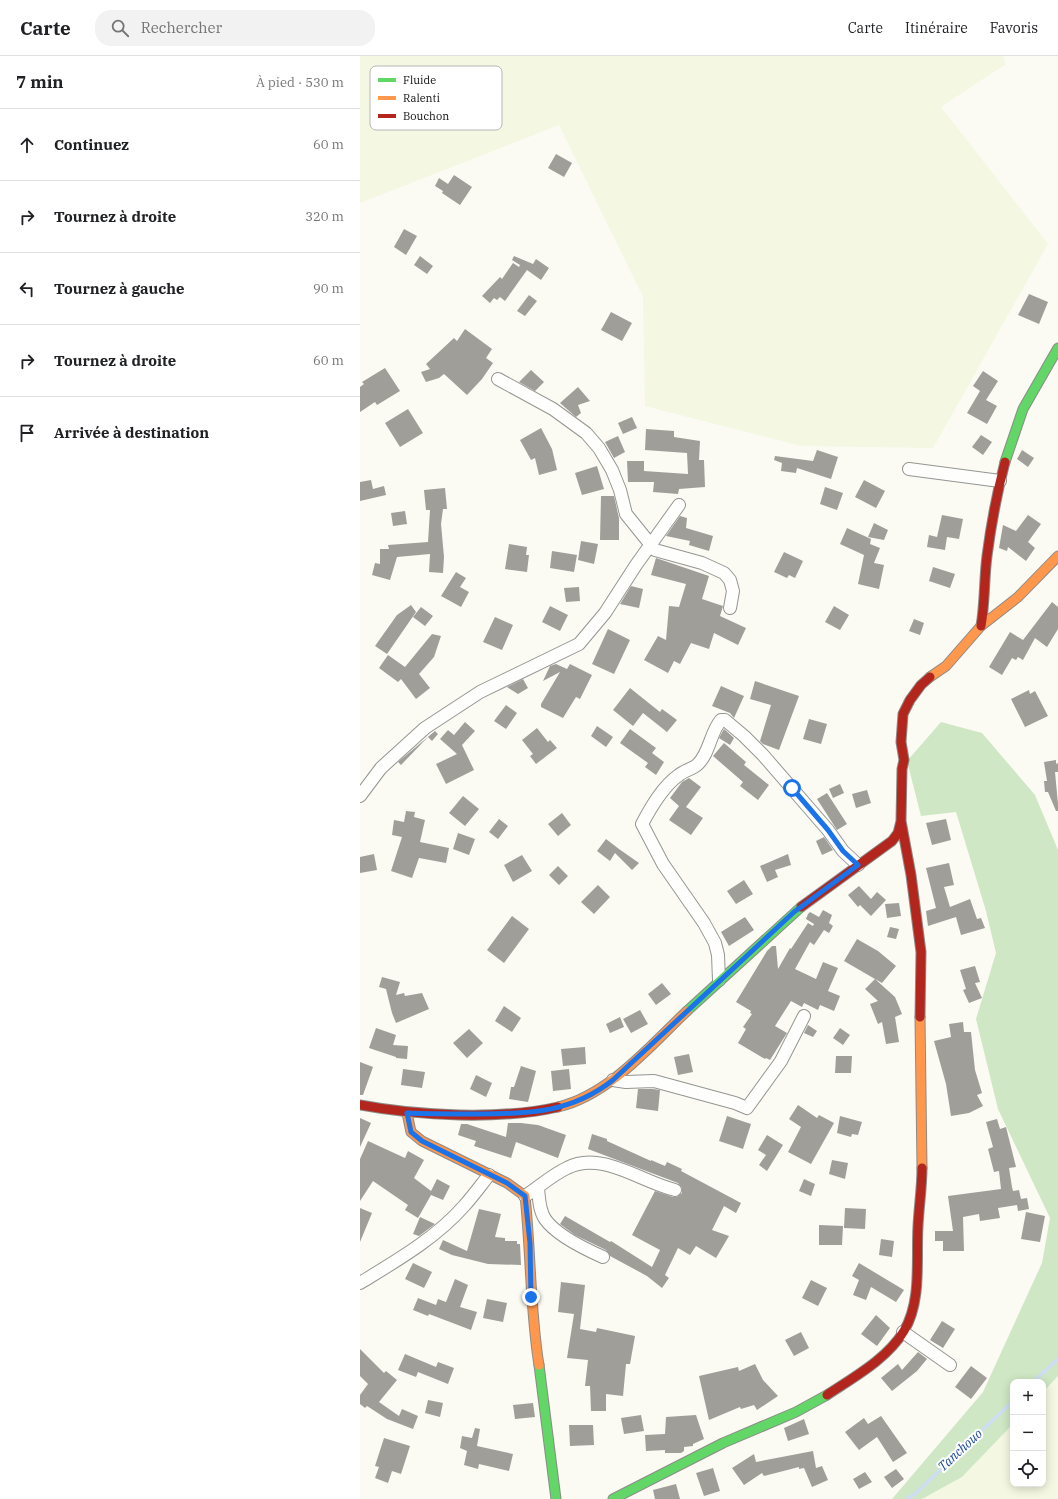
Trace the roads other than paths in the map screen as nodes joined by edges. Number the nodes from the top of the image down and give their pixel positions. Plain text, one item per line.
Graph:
1 (1058, 348) edge
2 (498, 379) dead end
3 (909, 469) dead end
4 (1000, 481) junction
5 (679, 505) dead end
6 (651, 544) junction
7 (1058, 556) edge
8 (730, 608) dead end
9 (981, 626) junction
10 (360, 796) edge
11 (901, 821) junction
12 (858, 865) junction
13 (719, 980) junction
14 (804, 1016) dead end
15 (613, 1080) junction
16 (360, 1105) edge
17 (407, 1113) junction
18 (489, 1175) junction
19 (538, 1188) junction
20 (675, 1190) dead end
21 (525, 1196) junction
22 (602, 1257) dead end
23 (360, 1283) edge
24 (903, 1332) junction
25 (950, 1365) dead end
26 (556, 1499) edge
27 (613, 1499) edge

1 - 4 street
2 - 6 street
3 - 4 street
4 - 9 street
5 - 6 street
6 - 8 street
6 - 10 street
7 - 9 street
9 - 11 street
11 - 12 street
11 - 24 street
12 - 13 street
12 - 13 street
13 - 15 street
14 - 15 street
15 - 17 street
16 - 17 street
17 - 18 street
18 - 21 street
18 - 23 street
19 - 20 street
19 - 21 street
19 - 22 street
21 - 26 street
24 - 25 street
24 - 27 street

